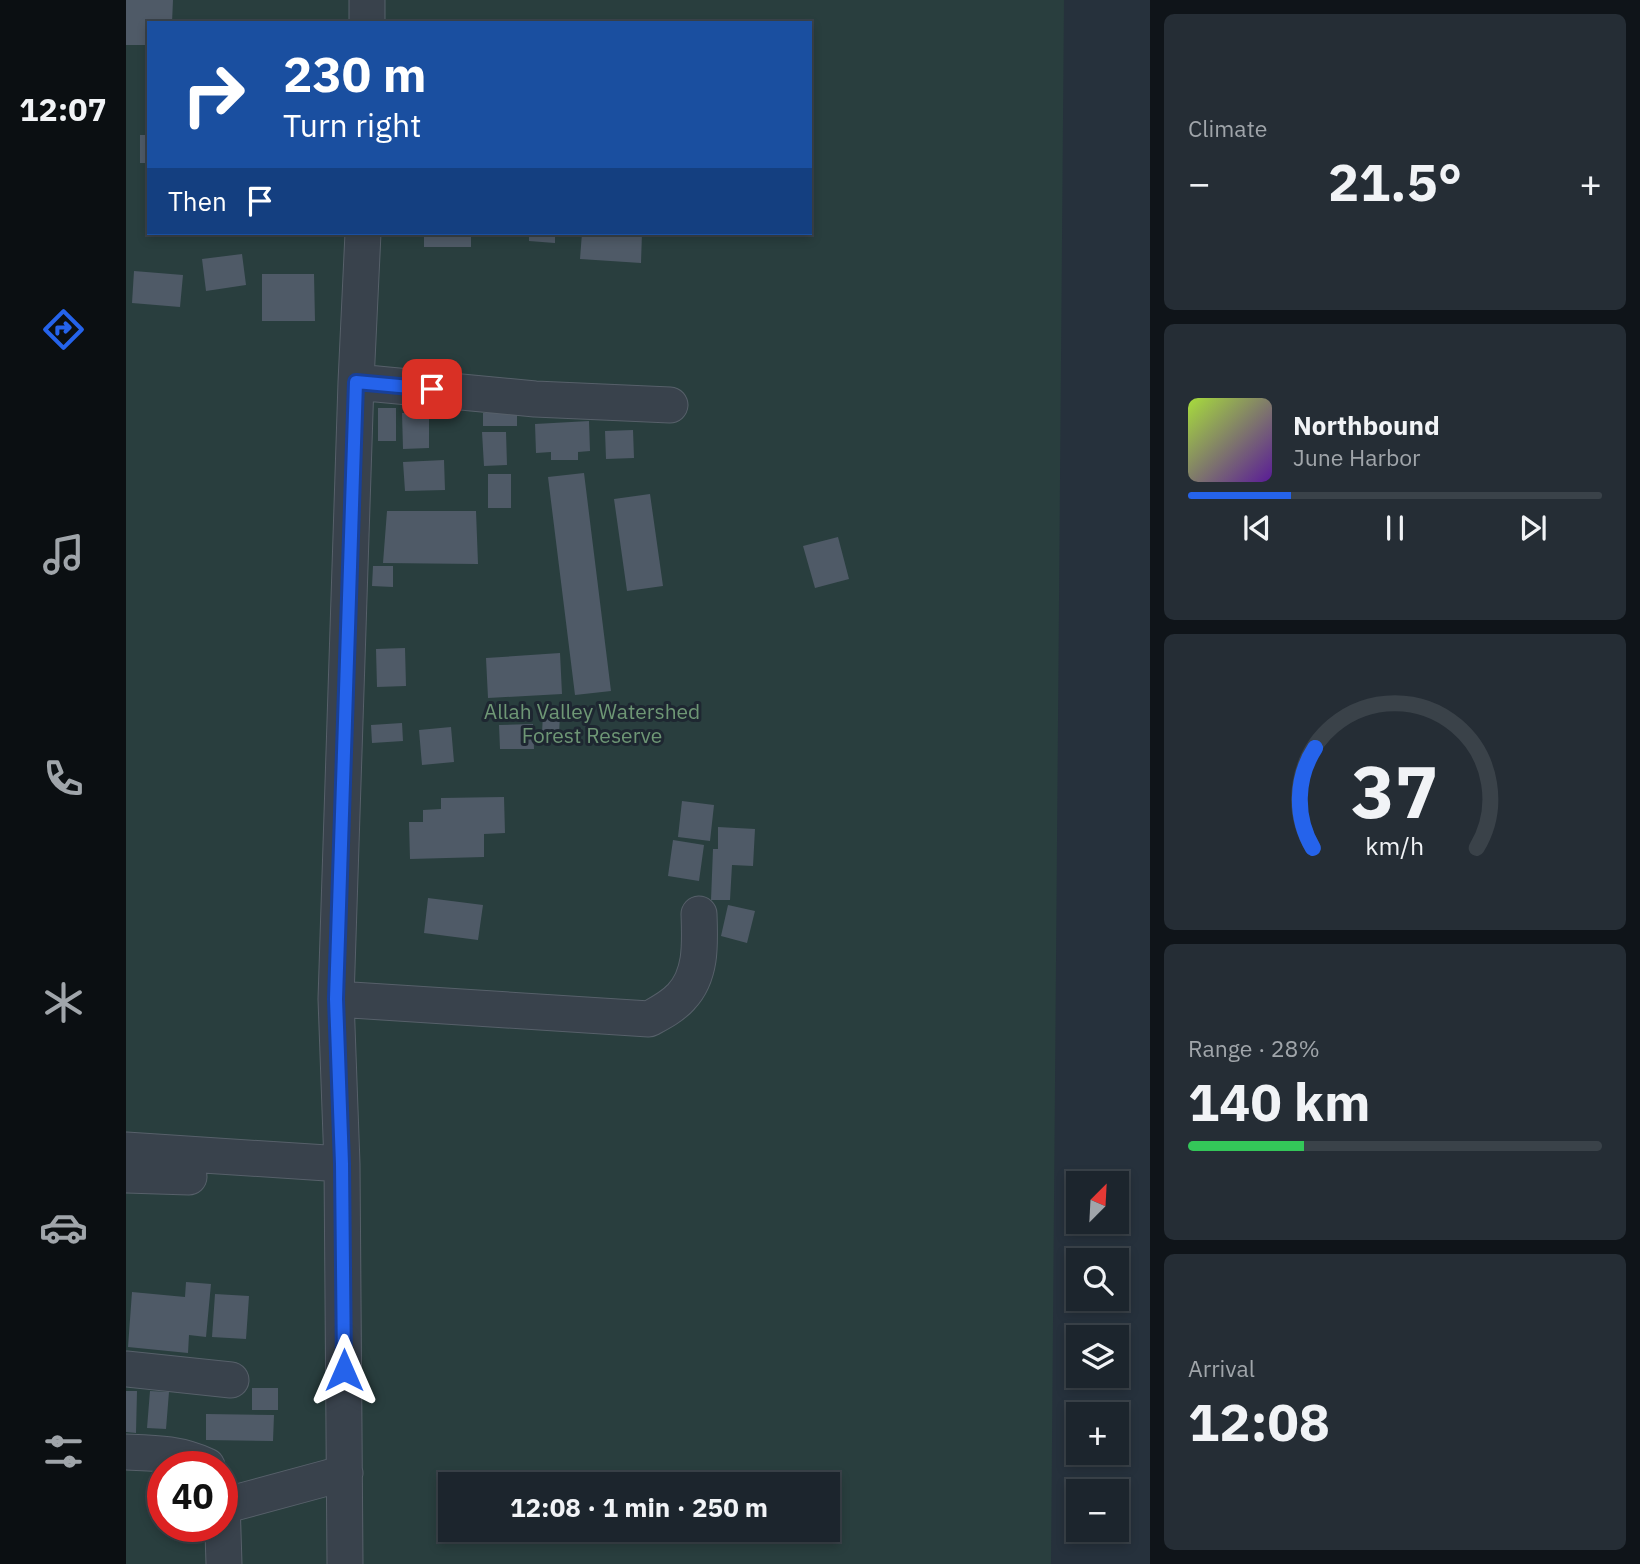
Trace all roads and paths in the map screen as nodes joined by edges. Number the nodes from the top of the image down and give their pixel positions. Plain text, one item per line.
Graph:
1 (367, 0) edge
2 (367, 21) edge
3 (363, 235) edge
4 (356, 382) junction
5 (670, 405) dead end
6 (699, 914) dead end
7 (336, 999) junction
8 (126, 1150) edge
9 (266, 1159) junction
10 (342, 1164) junction
11 (126, 1175) edge
12 (126, 1369) edge
13 (231, 1380) dead end
14 (126, 1452) edge
15 (147, 1453) edge
16 (345, 1473) junction
17 (238, 1502) edge
18 (224, 1542) edge
19 (225, 1564) edge
20 (345, 1564) edge

1 - 2 street
3 - 4 street
4 - 5 street
4 - 7 street
6 - 7 street
7 - 10 street
8 - 9 street
9 - 10 street
9 - 11 street
10 - 16 street
12 - 13 street
14 - 15 street
16 - 17 street
16 - 20 street
18 - 19 street

